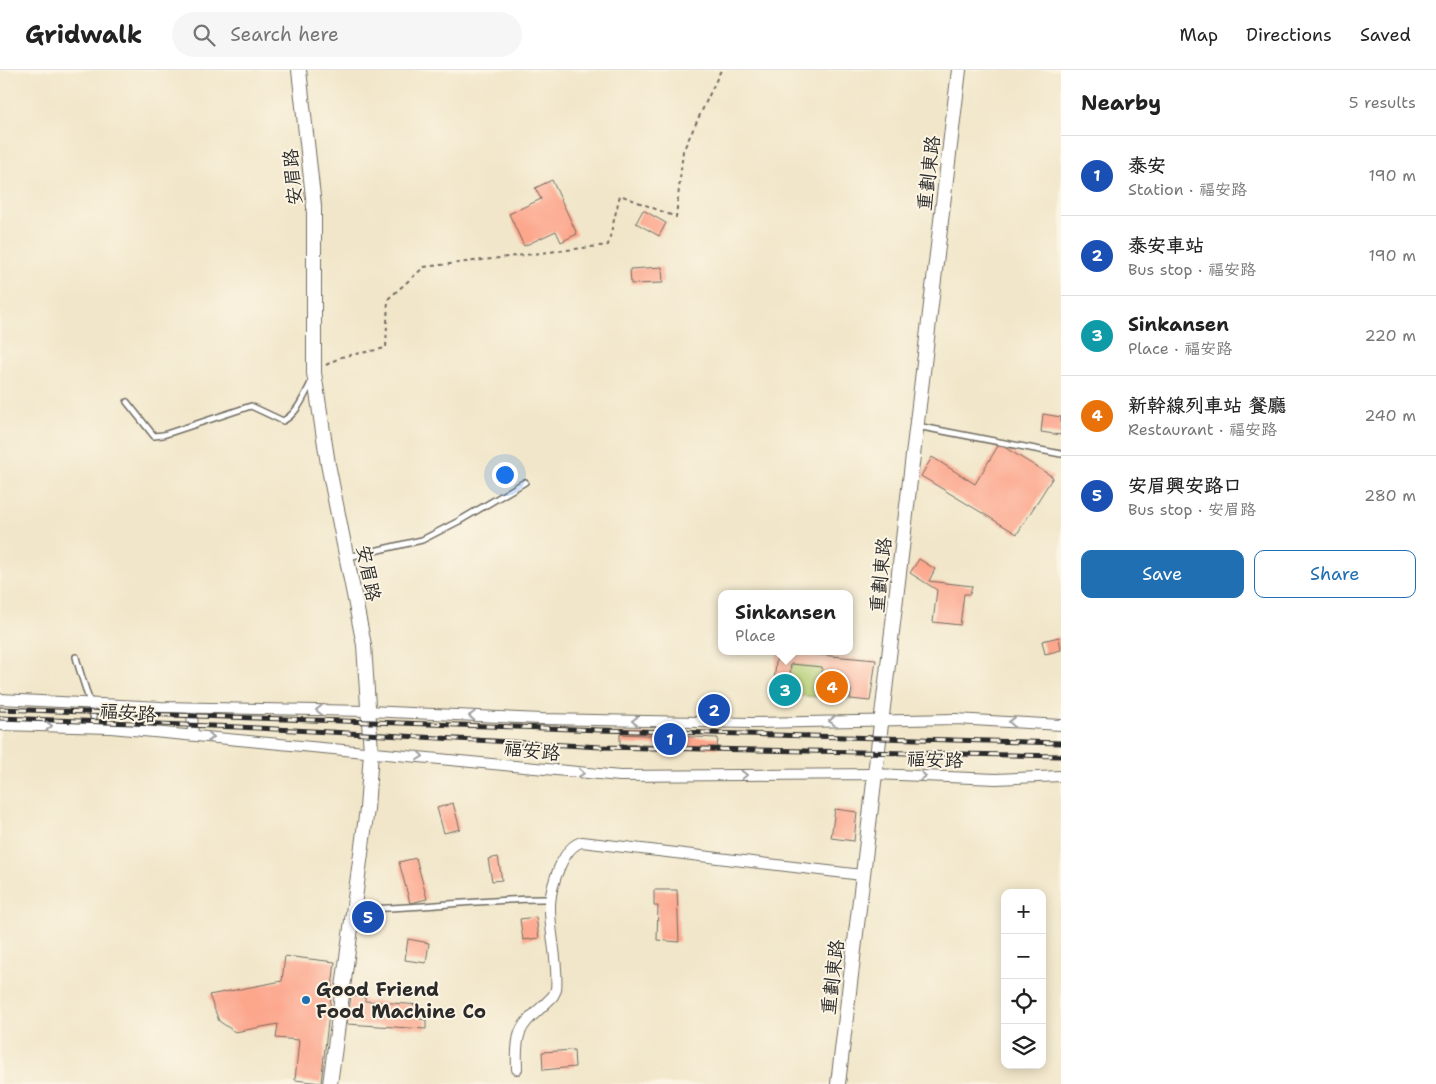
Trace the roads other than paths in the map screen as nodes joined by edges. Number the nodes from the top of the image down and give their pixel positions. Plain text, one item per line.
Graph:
1 (299, 70) edge
2 (960, 70) edge
3 (314, 375) junction
4 (127, 402) dead end
5 (915, 425) junction
6 (1061, 454) edge
7 (525, 482) dead end
8 (348, 558) junction
9 (76, 657) dead end
10 (0, 699) edge
11 (92, 704) junction
12 (192, 708) junction
13 (368, 711) junction
14 (881, 719) junction
15 (0, 725) edge
16 (1061, 725) edge
17 (95, 727) junction
18 (193, 735) junction
19 (371, 752) junction
20 (874, 774) junction
21 (1061, 776) edge
22 (862, 875) junction
23 (551, 899) junction
24 (352, 909) junction
25 (517, 1069) dead end
26 (330, 1084) edge
27 (838, 1084) edge

1 - 3 street, 安眉路
2 - 5 street, 重劃東路
3 - 4 lane
3 - 8 street, 安眉路
5 - 6 lane
5 - 14 street, 重劃東路
7 - 8 lane
8 - 13 street, 安眉路
9 - 11 lane
10 - 11 street, 福安路
11 - 12 street, 福安路
11 - 17 lane
13 -> 12 street, 福安路
12 - 18 street
14 -> 13 street, 福安路
13 - 19 street, 安眉路
16 -> 14 street, 福安路
14 - 20 street, 重劃東路
15 -> 17 street, 福安路
17 - 18 street, 福安路
18 -> 19 street, 福安路
19 -> 20 street, 福安路
19 - 24 street, 安眉路
20 -> 21 street, 福安路
20 - 22 street, 重劃東路
22 - 23 street
22 - 27 street, 重劃東路
23 - 24 lane
23 - 25 street
24 - 26 street, 安眉路

